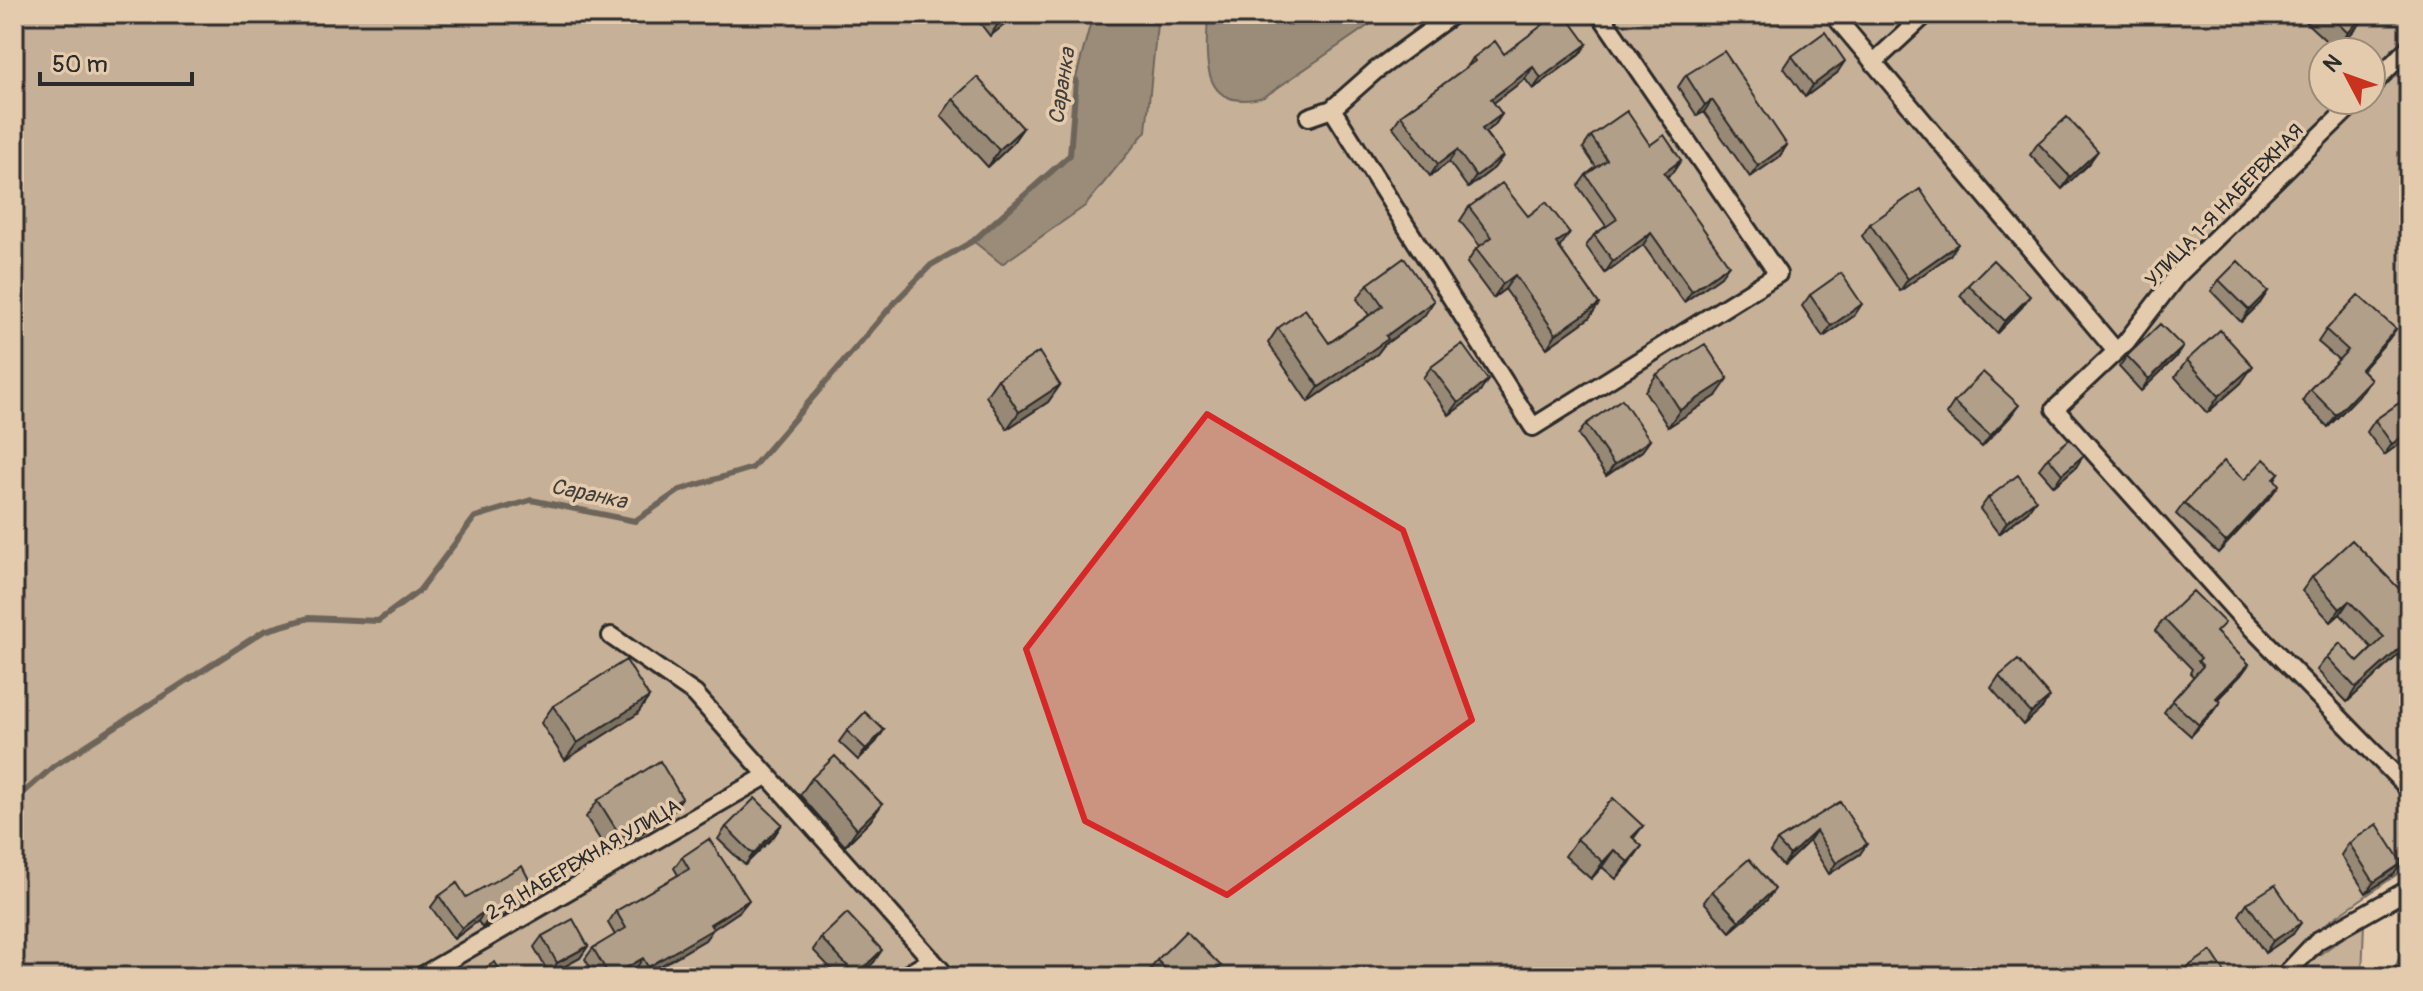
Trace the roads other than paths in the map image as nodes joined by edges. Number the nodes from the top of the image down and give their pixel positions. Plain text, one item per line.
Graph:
1 (1453, 14) edge
2 (1600, 14) edge
3 (1833, 14) edge
4 (1926, 14) edge
5 (2409, 47) edge
6 (1873, 63) junction
7 (2387, 70) edge
8 (1332, 109) junction
9 (2341, 116) edge
10 (1309, 117) dead end
11 (2115, 350) junction
12 (611, 636) dead end
13 (766, 776) junction
14 (2409, 789) edge
15 (2409, 889) edge
16 (932, 960) junction
17 (420, 977) edge
18 (903, 977) edge
19 (947, 977) edge
20 (2283, 977) edge

1 - 8 street
2 - 8 street
3 - 6 street
4 - 6 street
5 - 7 street
6 - 11 street
8 - 10 street
9 - 11 street, УЛИЦА 1-Я НАБЕРЕЖНАЯ
11 - 14 street, УЛИЦА 1-Я НАБЕРЕЖНАЯ
12 - 13 street
13 - 16 street
13 - 17 street, 2-Я НАБЕРЕЖНАЯ УЛИЦА
15 - 20 street
16 - 18 street
16 - 19 street

